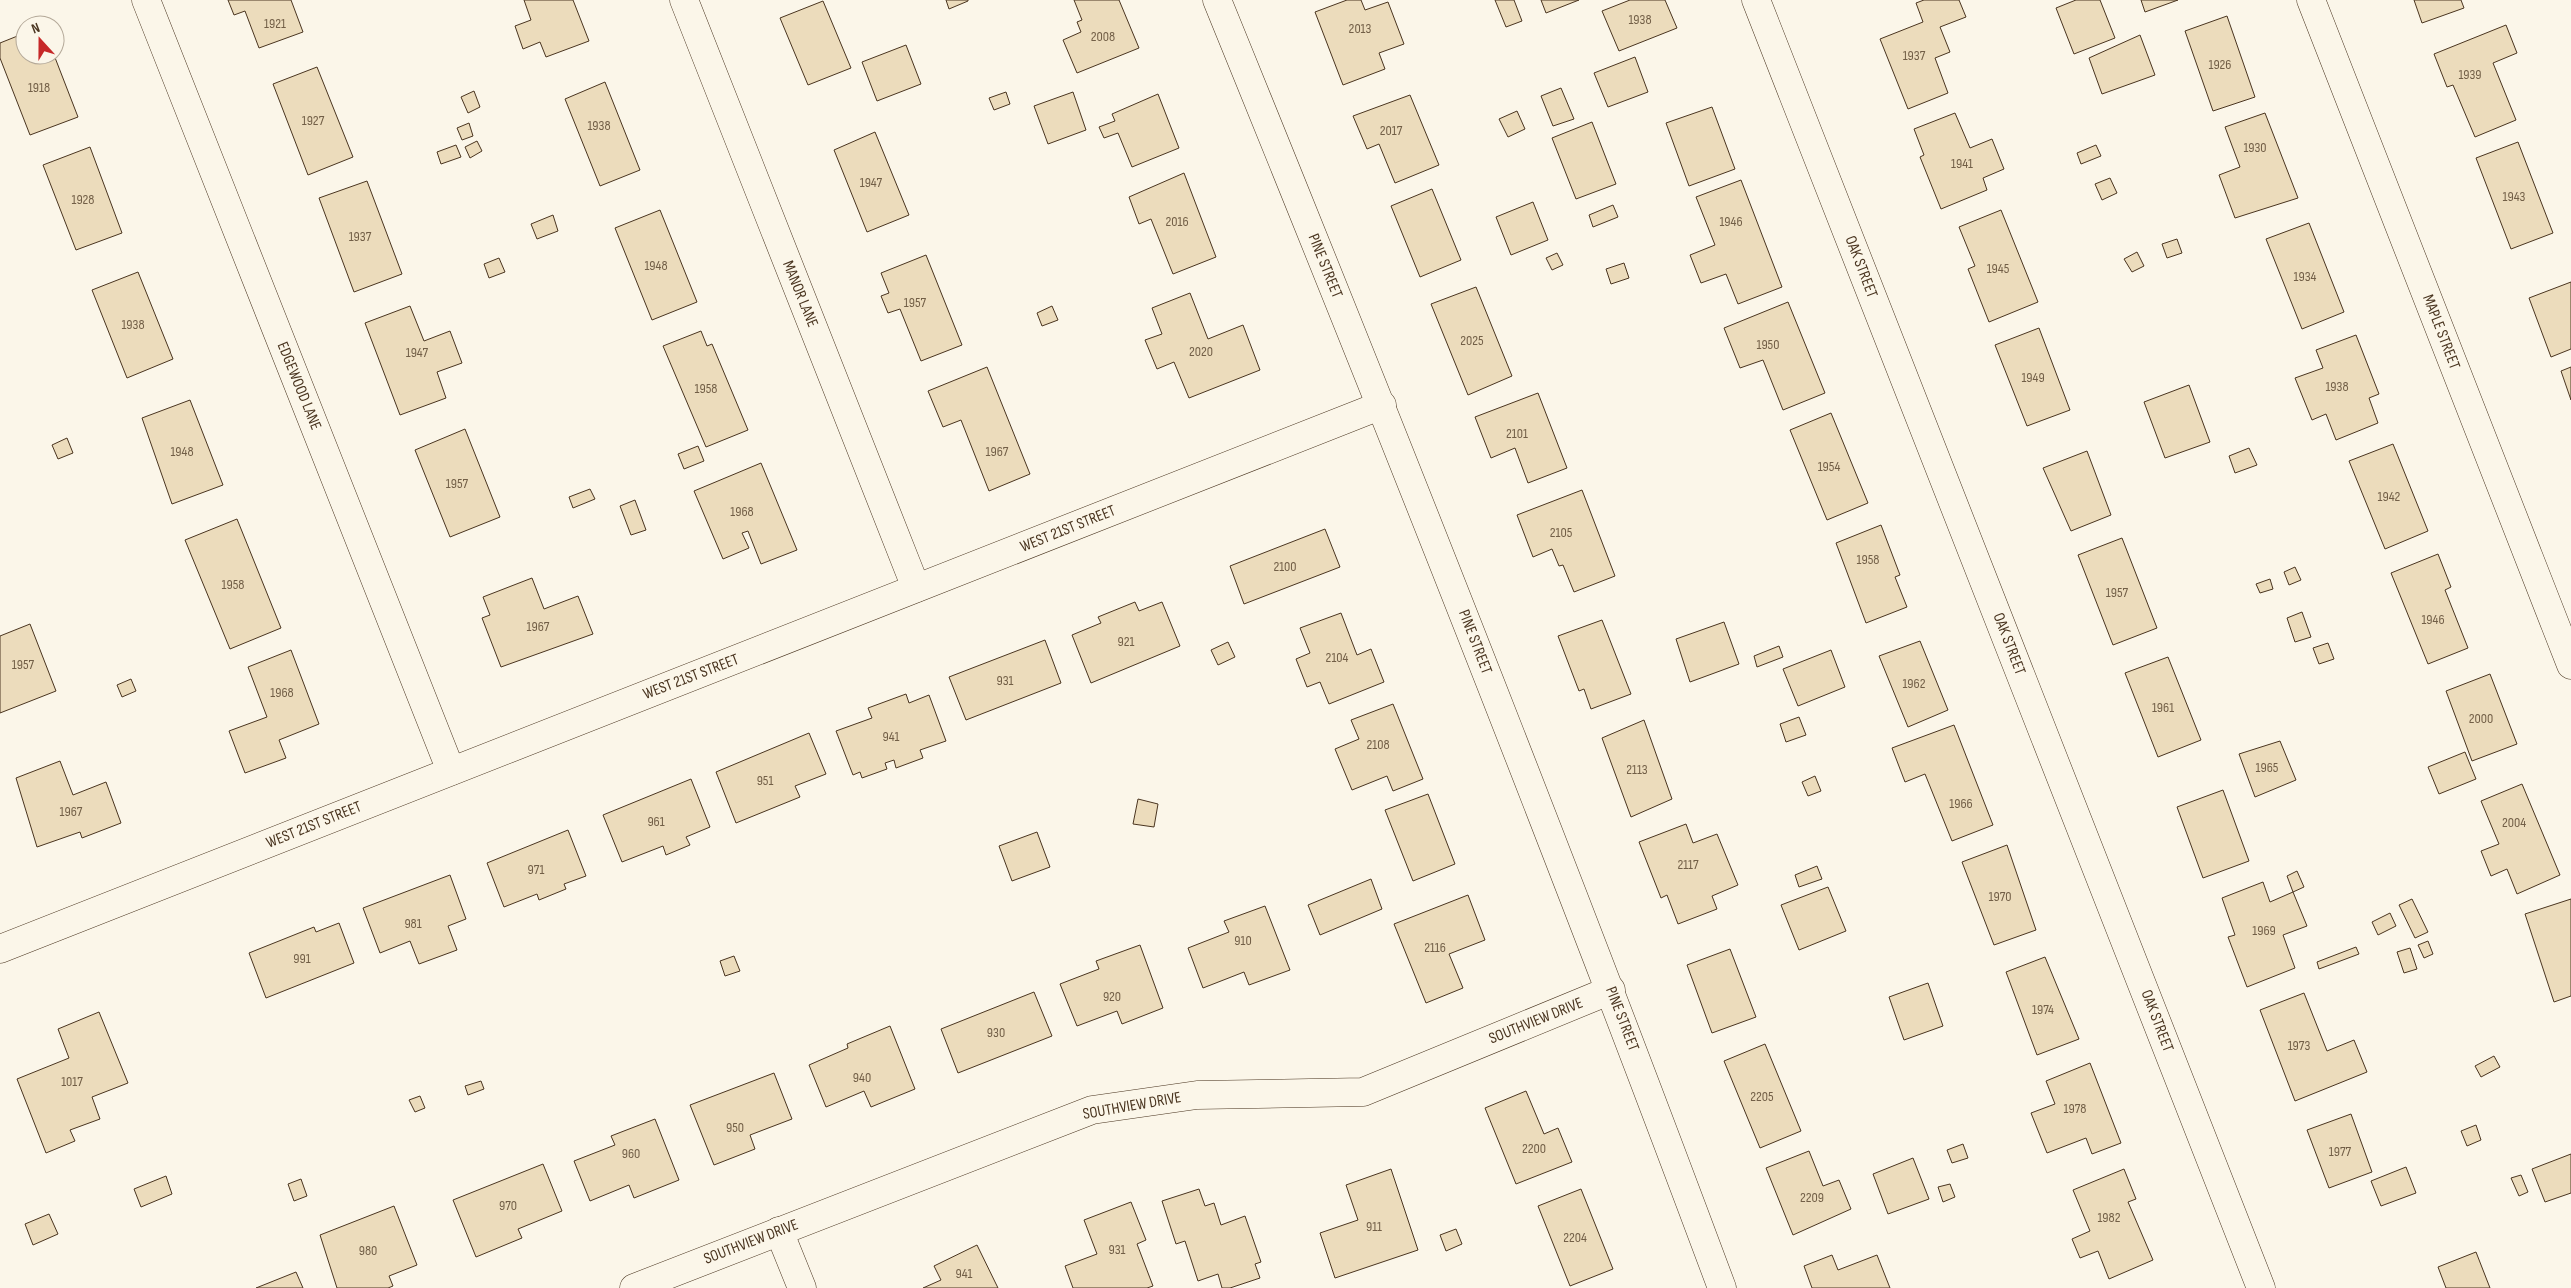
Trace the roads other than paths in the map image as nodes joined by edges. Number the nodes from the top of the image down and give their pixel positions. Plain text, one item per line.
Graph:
1 (146, 0) edge
2 (684, 0) edge
3 (1217, 0) edge
4 (1756, 0) edge
5 (2311, 0) edge
6 (1382, 405) junction
7 (916, 588) junction
8 (2571, 665) edge
9 (451, 771) junction
10 (0, 949) edge
11 (1611, 990) junction
12 (779, 1231) junction
13 (634, 1288) edge
14 (802, 1288) edge
15 (1722, 1288) edge
16 (2262, 1288) edge

1 - 9 street, EDGEWOOD LANE
2 - 7 street, MANOR LANE
3 - 6 street, PINE STREET
4 - 16 street, OAK STREET
5 - 8 street, MAPLE STREET
6 - 7 street, WEST 21ST STREET
6 - 11 street, PINE STREET
7 - 9 street, WEST 21ST STREET
9 - 10 street, WEST 21ST STREET
11 - 12 street, SOUTHVIEW DRIVE
11 - 15 street, PINE STREET
12 - 13 street, SOUTHVIEW DRIVE
12 - 14 street

